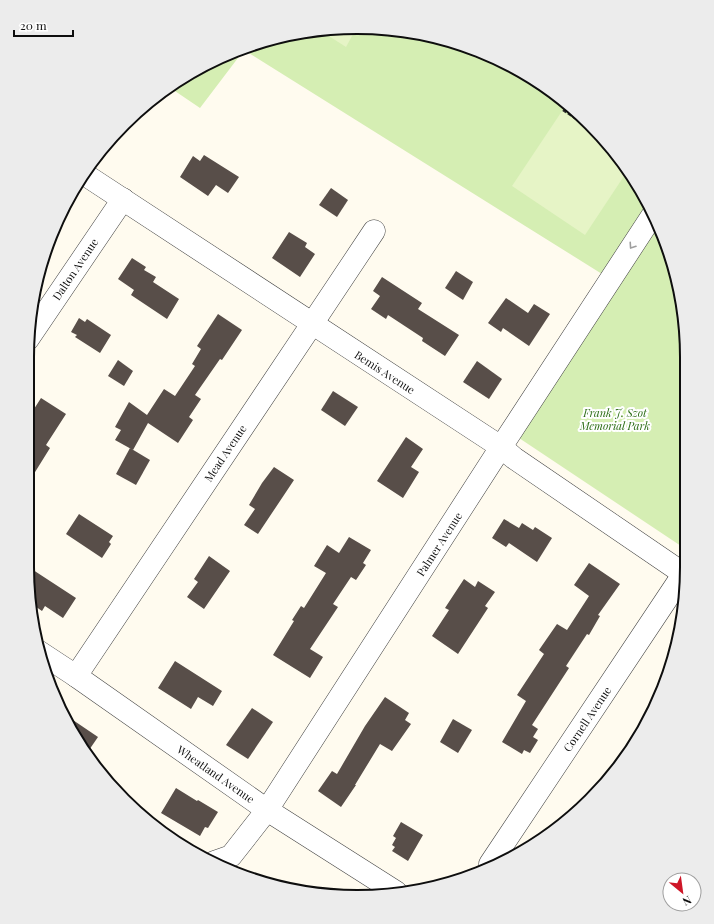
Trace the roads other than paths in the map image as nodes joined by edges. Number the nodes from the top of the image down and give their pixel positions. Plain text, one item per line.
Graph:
1 (89, 177) edge
2 (122, 199) junction
3 (649, 220) edge
4 (374, 232) dead end
5 (312, 324) junction
6 (36, 327) edge
7 (501, 447) junction
8 (680, 571) edge
9 (679, 581) edge
10 (47, 657) edge
11 (76, 676) junction
12 (267, 810) junction
13 (220, 860) edge
14 (493, 860) edge
15 (390, 888) edge

1 - 2 street, Bemis Avenue
2 - 5 street, Bemis Avenue
2 - 6 street, Dalton Avenue
3 -> 7 street, Palmer Avenue
4 - 5 street, Mead Avenue
5 - 7 street, Bemis Avenue
5 - 11 street, Mead Avenue
7 - 8 street, Bemis Avenue
7 - 12 street, Palmer Avenue
9 - 14 street, Cornell Avenue
10 - 11 street, Wheatland Avenue
11 - 12 street, Wheatland Avenue
12 - 13 street, Palmer Avenue
12 - 15 street, Wheatland Avenue

